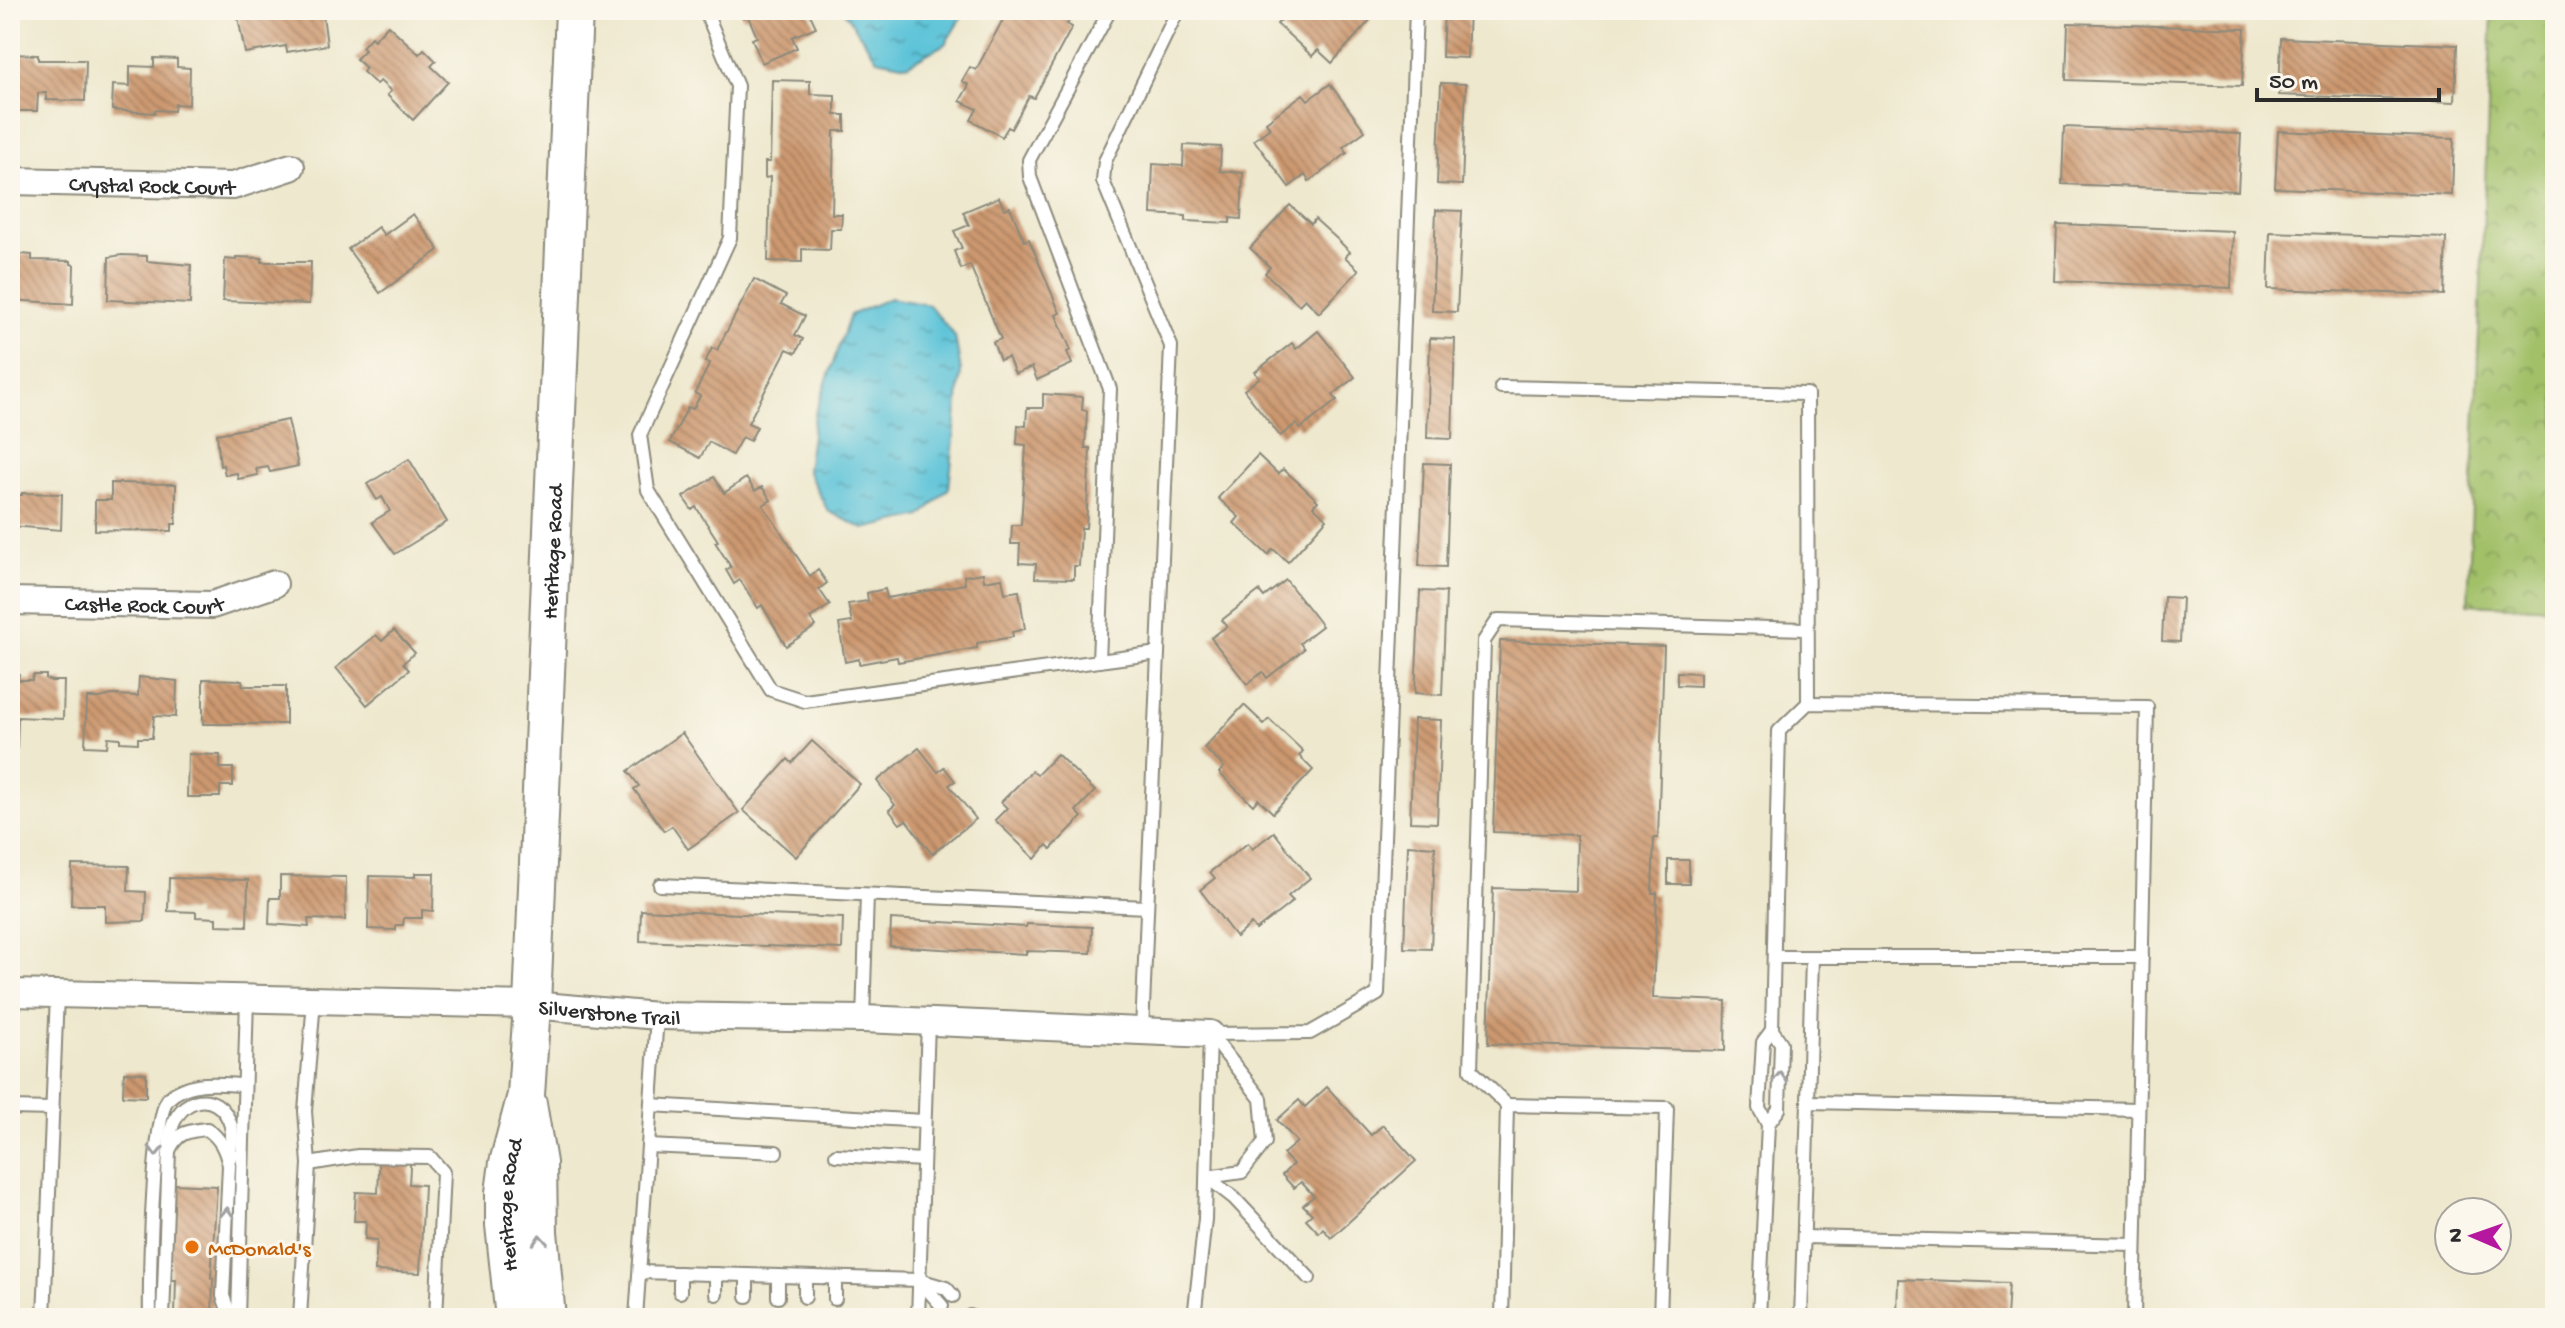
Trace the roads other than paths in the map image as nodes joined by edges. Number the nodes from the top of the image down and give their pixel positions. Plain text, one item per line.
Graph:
1 (574, 10) edge
2 (705, 10) edge
3 (1110, 10) edge
4 (1178, 10) edge
5 (1416, 10) edge
6 (291, 167) dead end
7 (10, 181) edge
8 (1501, 387) dead end
9 (274, 584) dead end
10 (10, 601) edge
11 (1807, 629) junction
12 (1158, 653) junction
13 (1099, 661) junction
14 (1808, 703) junction
15 (660, 885) dead end
16 (867, 895) junction
17 (1147, 907) junction
18 (1774, 957) junction
19 (1812, 957) junction
20 (2142, 957) junction
21 (10, 993) edge
22 (57, 994) junction
23 (247, 998) junction
24 (314, 1000) junction
25 (532, 1005) junction
26 (657, 1016) junction
27 (863, 1019) junction
28 (928, 1022) junction
29 (1772, 1030) junction
30 (1142, 1031) junction
31 (1210, 1034) junction
32 (244, 1085) junction
33 (526, 1095) junction
34 (1808, 1102) junction
35 (651, 1105) junction
36 (1507, 1105) junction
37 (10, 1108) edge
38 (53, 1109) junction
39 (2138, 1109) junction
40 (924, 1121) junction
41 (1768, 1124) junction
42 (648, 1146) junction
43 (169, 1151) junction
44 (776, 1152) dead end
45 (836, 1155) dead end
46 (923, 1160) junction
47 (309, 1164) junction
48 (229, 1165) junction
49 (1207, 1177) junction
50 (1804, 1237) junction
51 (2135, 1245) junction
52 (640, 1272) junction
53 (680, 1273) junction
54 (716, 1274) junction
55 (747, 1275) junction
56 (778, 1276) junction
57 (805, 1277) junction
58 (835, 1278) junction
59 (1309, 1278) dead end
60 (919, 1280) junction
61 (680, 1292) dead end
62 (716, 1294) dead end
63 (747, 1296) dead end
64 (953, 1296) dead end
65 (778, 1297) dead end
66 (805, 1297) dead end
67 (835, 1299) dead end
68 (942, 1306) dead end
69 (44, 1318) edge
70 (150, 1318) edge
71 (163, 1318) edge
72 (231, 1318) edge
73 (238, 1318) edge
74 (300, 1318) edge
75 (436, 1318) edge
76 (514, 1318) edge
77 (547, 1318) edge
78 (636, 1318) edge
79 (918, 1318) edge
80 (1194, 1318) edge
81 (1502, 1318) edge
82 (1660, 1318) edge
83 (1759, 1318) edge
84 (1801, 1318) edge
85 (2134, 1318) edge

1 - 25 main road, Heritage Road
2 - 13 lane
3 - 13 lane
4 - 12 lane
5 - 31 lane
6 - 7 street, Crystal Rock Court
8 - 11 lane
9 - 10 street, Castle Rock Court
11 - 14 lane
11 - 36 lane
12 - 13 lane
12 - 17 lane
14 - 18 lane
14 - 20 lane
15 - 16 lane
16 - 17 lane
16 - 27 lane
17 - 30 lane
18 - 19 lane
18 - 29 lane
19 - 20 lane
19 - 34 lane
20 - 39 lane
21 - 22 street, Silverstone Trail
22 - 23 street, Silverstone Trail
22 - 38 lane
23 - 24 street, Silverstone Trail
23 - 32 lane
24 - 25 street, Silverstone Trail
24 - 47 lane
25 - 26 street, Silverstone Trail
25 - 33 main road, Heritage Road
26 - 27 street, Silverstone Trail
26 - 35 lane
27 - 28 street, Silverstone Trail
28 - 30 street, Silverstone Trail
28 - 40 lane
29 - 41 lane
41 -> 29 lane
30 - 31 street, Silverstone Trail
31 - 49 lane
31 - 49 lane
32 -> 70 lane
32 - 73 lane
33 - 76 main road, Heritage Road
77 -> 33 main road, Heritage Road
34 - 39 lane
34 - 50 lane
35 - 40 lane
35 - 42 lane
36 - 81 lane
36 - 82 lane
37 - 38 lane
38 - 69 lane
39 - 51 lane
40 - 46 lane
41 - 83 lane
42 - 44 lane
42 - 52 lane
43 - 48 lane
43 - 48 lane
43 - 71 lane
45 - 46 lane
46 - 60 lane
47 - 74 lane
47 - 75 lane
72 -> 48 lane
49 - 59 lane
49 - 80 lane
50 - 51 lane
50 - 84 lane
51 - 85 lane
52 - 53 lane
52 - 78 lane
53 - 54 lane
53 - 61 lane
54 - 55 lane
54 - 62 lane
55 - 56 lane
55 - 63 lane
56 - 57 lane
56 - 65 lane
57 - 58 lane
57 - 66 lane
58 - 60 lane
58 - 67 lane
60 - 64 lane
60 - 68 lane
60 - 79 lane

